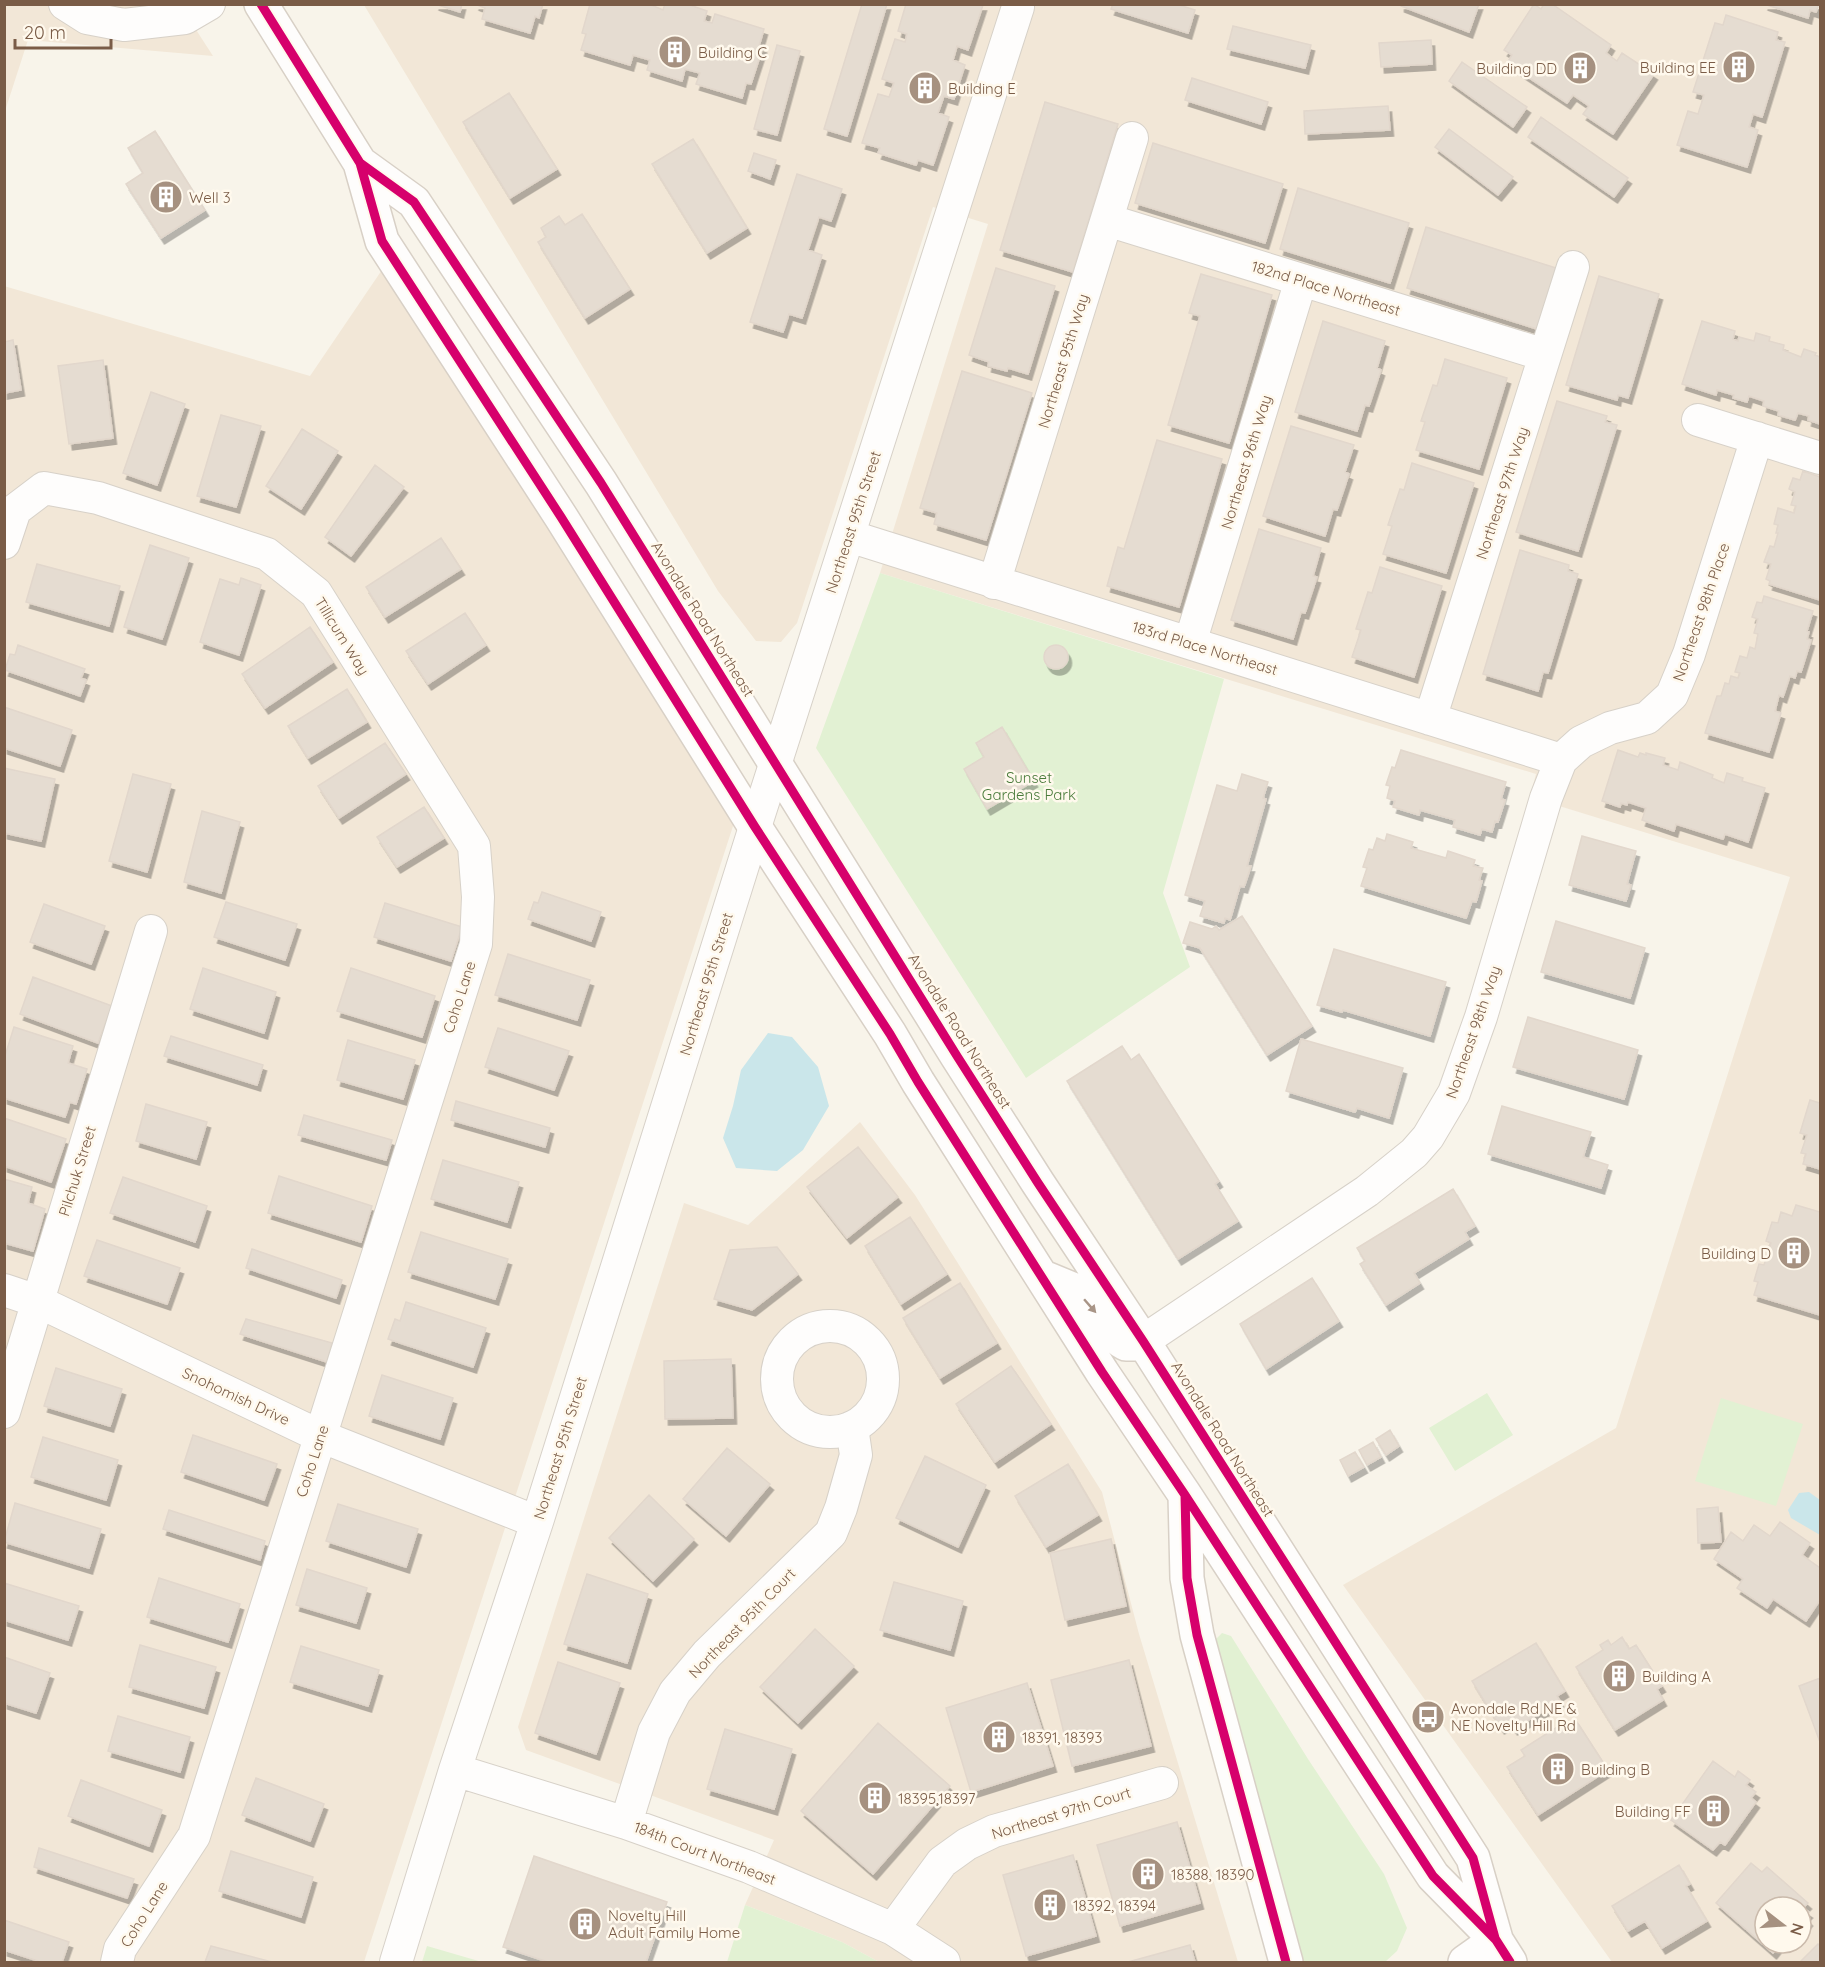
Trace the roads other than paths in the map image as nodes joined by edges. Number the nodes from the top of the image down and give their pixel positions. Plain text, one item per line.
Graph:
1 (65, 4) edge
2 (210, 4) edge
3 (261, 4) edge
4 (1018, 7) dead end
5 (1132, 138) dead end
6 (360, 164) junction
7 (1107, 220) junction
8 (1574, 267) dead end
9 (1301, 280) junction
10 (1545, 355) junction
11 (1698, 420) dead end
12 (1757, 438) junction
13 (1821, 458) edge
14 (849, 536) junction
15 (4, 543) edge
16 (994, 583) junction
17 (1191, 643) junction
18 (1430, 719) junction
19 (1562, 760) junction
20 (775, 764) junction
21 (755, 826) junction
22 (152, 931) dead end
23 (476, 944) joint
24 (1042, 1276) junction
25 (4, 1290) edge
26 (37, 1301) junction
27 (1143, 1341) junction
28 (4, 1412) edge
29 (852, 1428) dead end
30 (320, 1436) junction
31 (1185, 1495) junction
32 (537, 1522) junction
33 (455, 1770) junction
34 (1162, 1783) dead end
35 (626, 1823) junction
36 (893, 1929) junction
37 (1503, 1951) edge
38 (117, 1962) edge
39 (396, 1962) edge
40 (944, 1962) edge
41 (1286, 1962) edge
42 (1465, 1962) edge

1 - 2 street
3 - 6 main road, Avondale Road Northeast
4 - 14 street, Northeast 95th Street
5 - 7 street, Northeast 95th Way
6 - 20 main road, Avondale Road Northeast
6 - 21 main road, Avondale Road Northeast
7 - 9 street, 182nd Place Northeast
7 - 16 street, Northeast 95th Way
8 - 10 street, Northeast 97th Way
9 - 10 street, 182nd Place Northeast
9 - 17 street, Northeast 96th Way
10 - 18 street, Northeast 97th Way
11 - 12 street
12 - 13 street
12 - 19 street, Northeast 98th Place
14 - 16 street, 183rd Place Northeast
14 - 20 street, Northeast 95th Street
15 - 23 street, Tillicum Way
16 - 17 street, 183rd Place Northeast
17 - 18 street, 183rd Place Northeast
18 - 19 street, 183rd Place Northeast
19 - 27 street, Northeast 98th Way
20 - 21 street, Northeast 95th Street
20 - 27 main road, Avondale Road Northeast
21 - 24 main road, Avondale Road Northeast
21 - 32 street, Northeast 95th Street
22 - 26 street, Pilchuk Street
23 - 30 street, Coho Lane
24 -> 27 main road
24 - 31 main road, Avondale Road Northeast
25 - 26 street, Snohomish Drive
26 - 28 street, Pilchuk Street
26 - 30 street, Snohomish Drive
27 - 37 main road, Avondale Road Northeast
29 - 35 street, Northeast 95th Court
30 - 32 street, Snohomish Drive
30 - 38 street, Coho Lane
31 - 37 main road, Avondale Road Northeast
31 - 41 main road
32 - 33 street, Northeast 95th Street
33 - 35 street, 184th Court Northeast
33 - 39 street, Northeast 95th Street
34 - 36 street, Northeast 97th Court
35 - 36 street, 184th Court Northeast
36 - 40 street, 184th Court Northeast
37 - 42 main road

